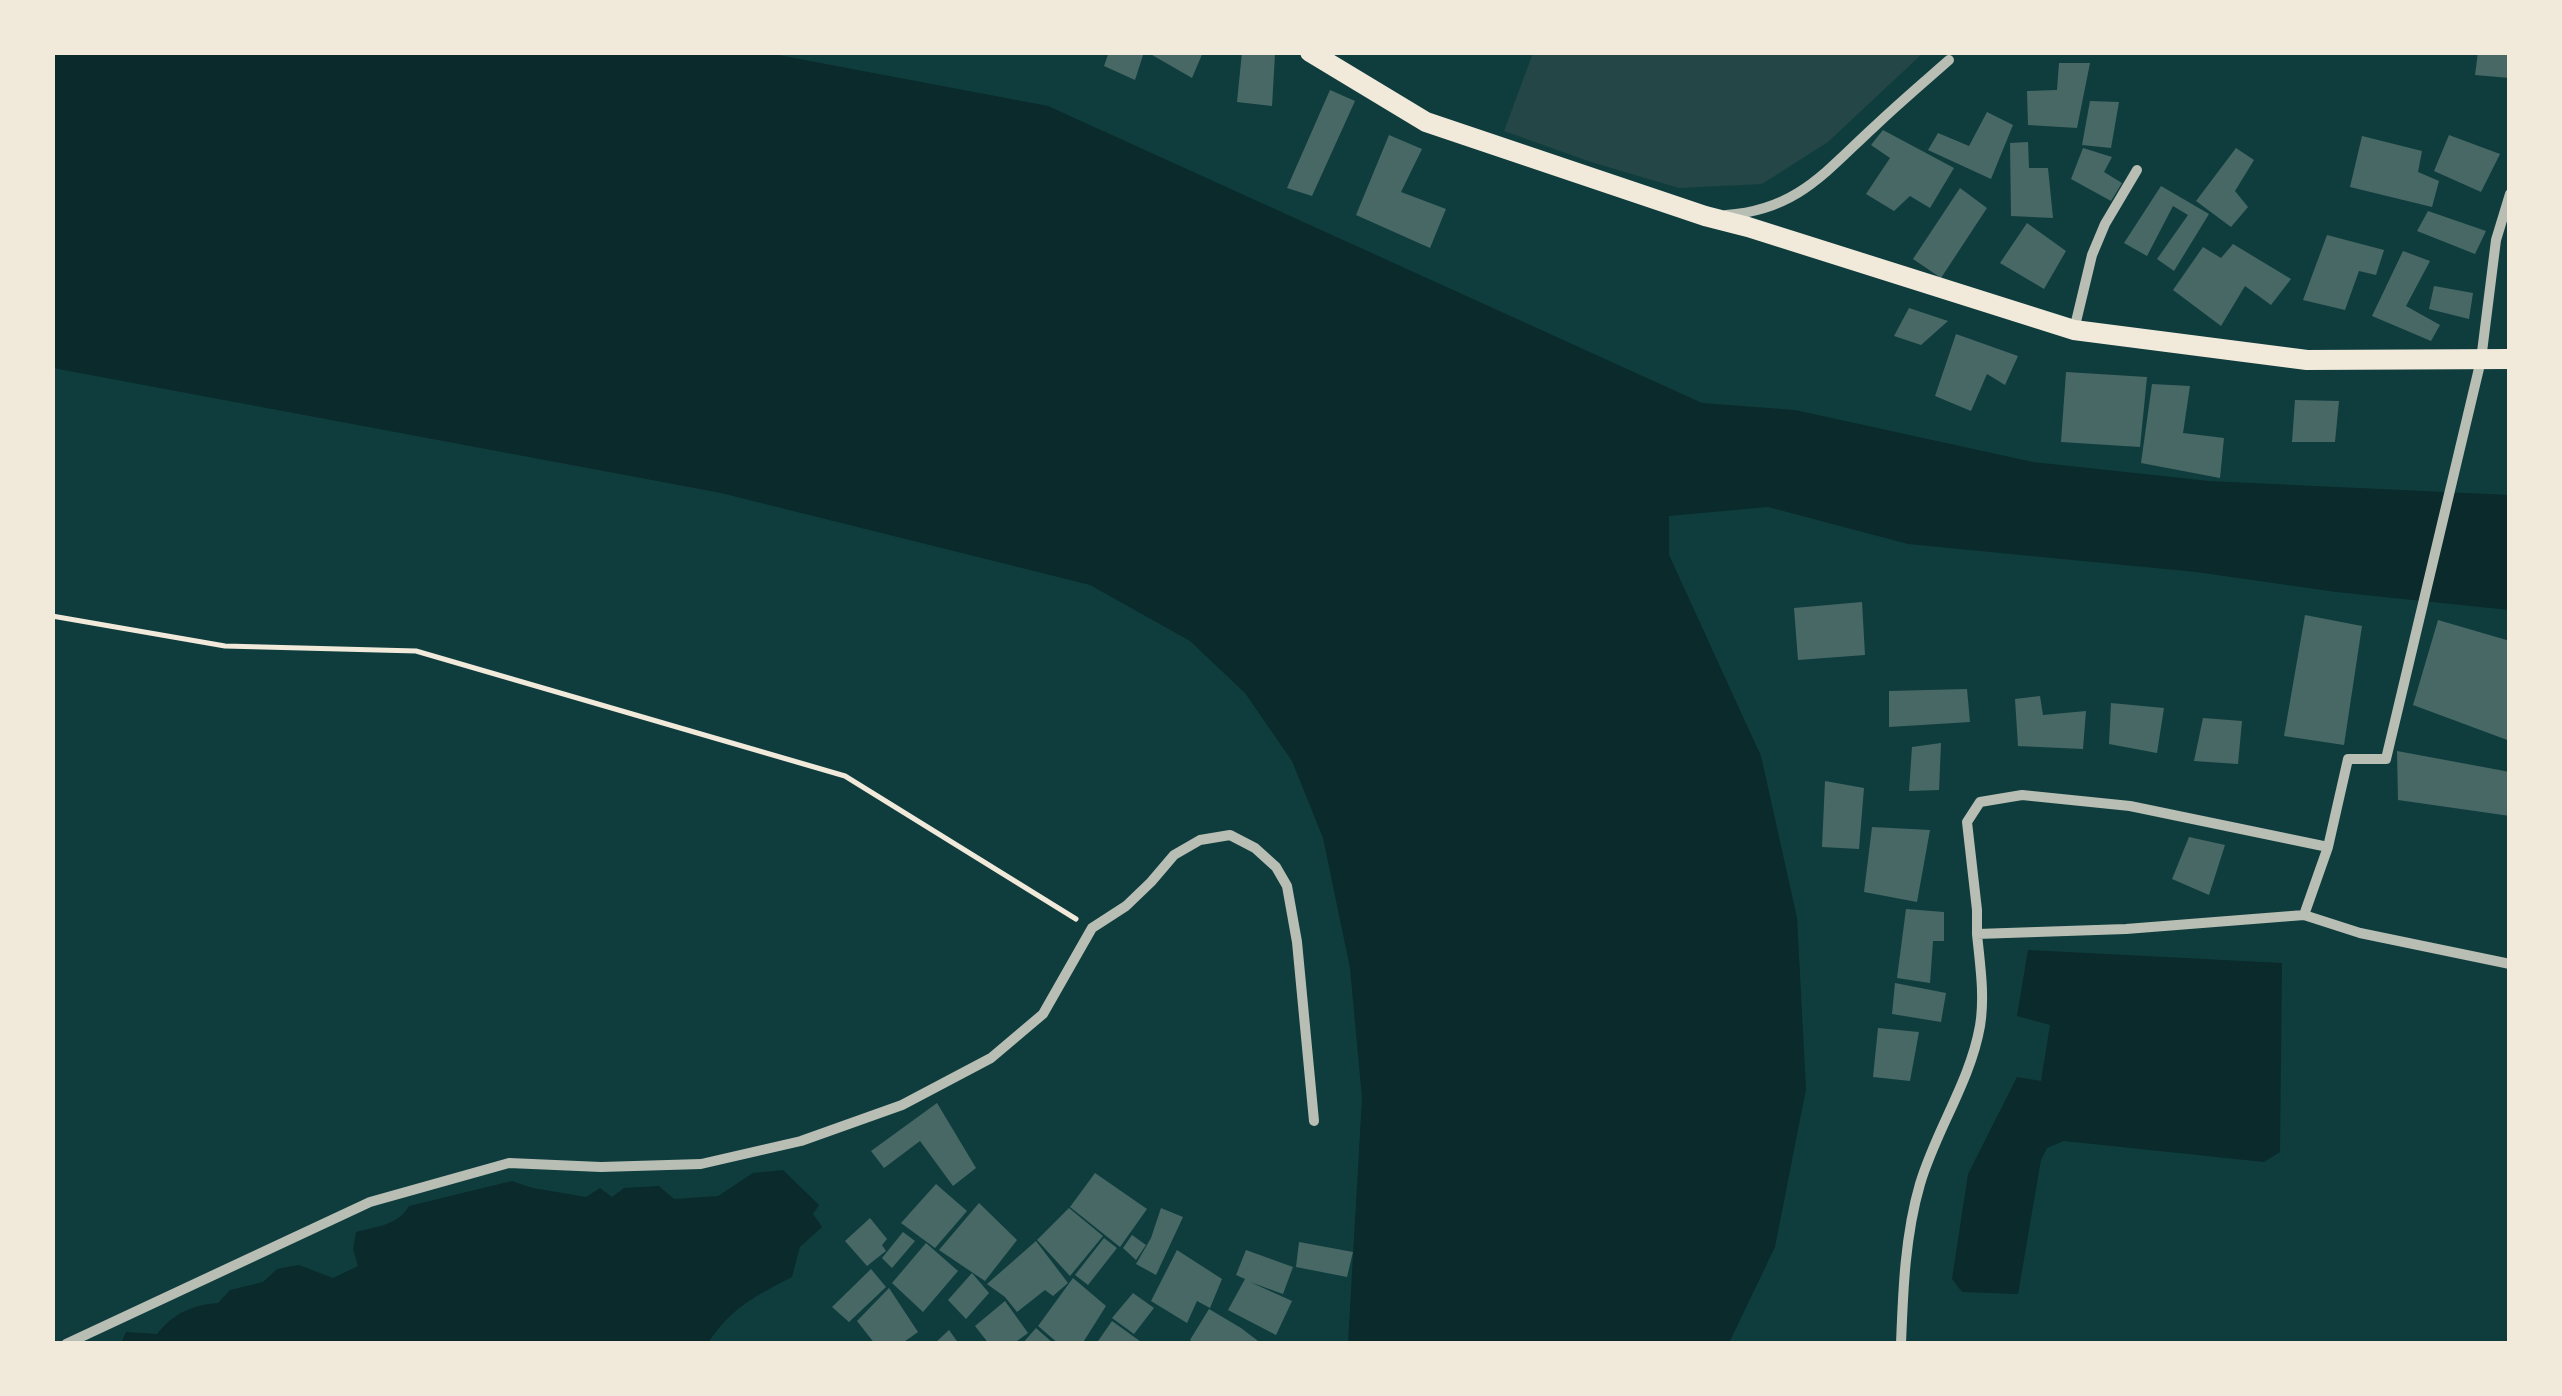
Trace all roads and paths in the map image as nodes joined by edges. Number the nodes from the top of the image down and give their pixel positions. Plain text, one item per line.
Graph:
1 (1310, 52) edge
2 (1948, 60) dead end
3 (2138, 170) dead end
4 (2510, 194) edge
5 (1705, 216) junction
6 (2074, 330) junction
7 (2481, 360) junction
8 (2510, 360) edge
9 (52, 616) edge
10 (2328, 846) junction
11 (2304, 915) junction
12 (1092, 928) junction
13 (1977, 934) junction
14 (2510, 964) edge
15 (1314, 1121) dead end
16 (66, 1344) edge
17 (1901, 1344) edge

1 - 5 main road
2 - 5 street
3 - 6 street
4 - 7 street
5 - 6 main road
6 - 7 main road
7 - 8 main road
7 - 10 street
9 - 12 path
10 - 11 street
10 - 13 street
11 - 13 street
11 - 14 street
12 - 15 street
12 - 16 street
13 - 17 street

